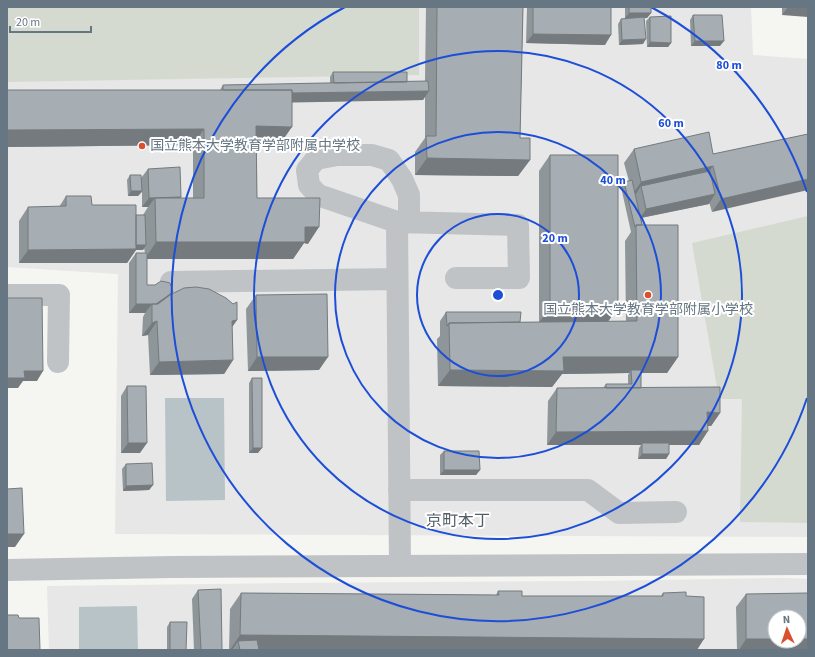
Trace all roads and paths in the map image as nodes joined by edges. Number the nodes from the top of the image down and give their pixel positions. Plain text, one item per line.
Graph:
1 (456, 278) dead end
2 (397, 279) junction
3 (170, 282) edge
4 (7, 295) edge
5 (58, 362) dead end
6 (399, 490) junction
7 (676, 512) dead end
8 (808, 564) edge
9 (400, 566) junction
10 (7, 570) edge

1 - 2 street
2 - 3 street
2 - 6 street
4 - 5 street
6 - 7 street
6 - 9 street
8 - 9 street
9 - 10 street

